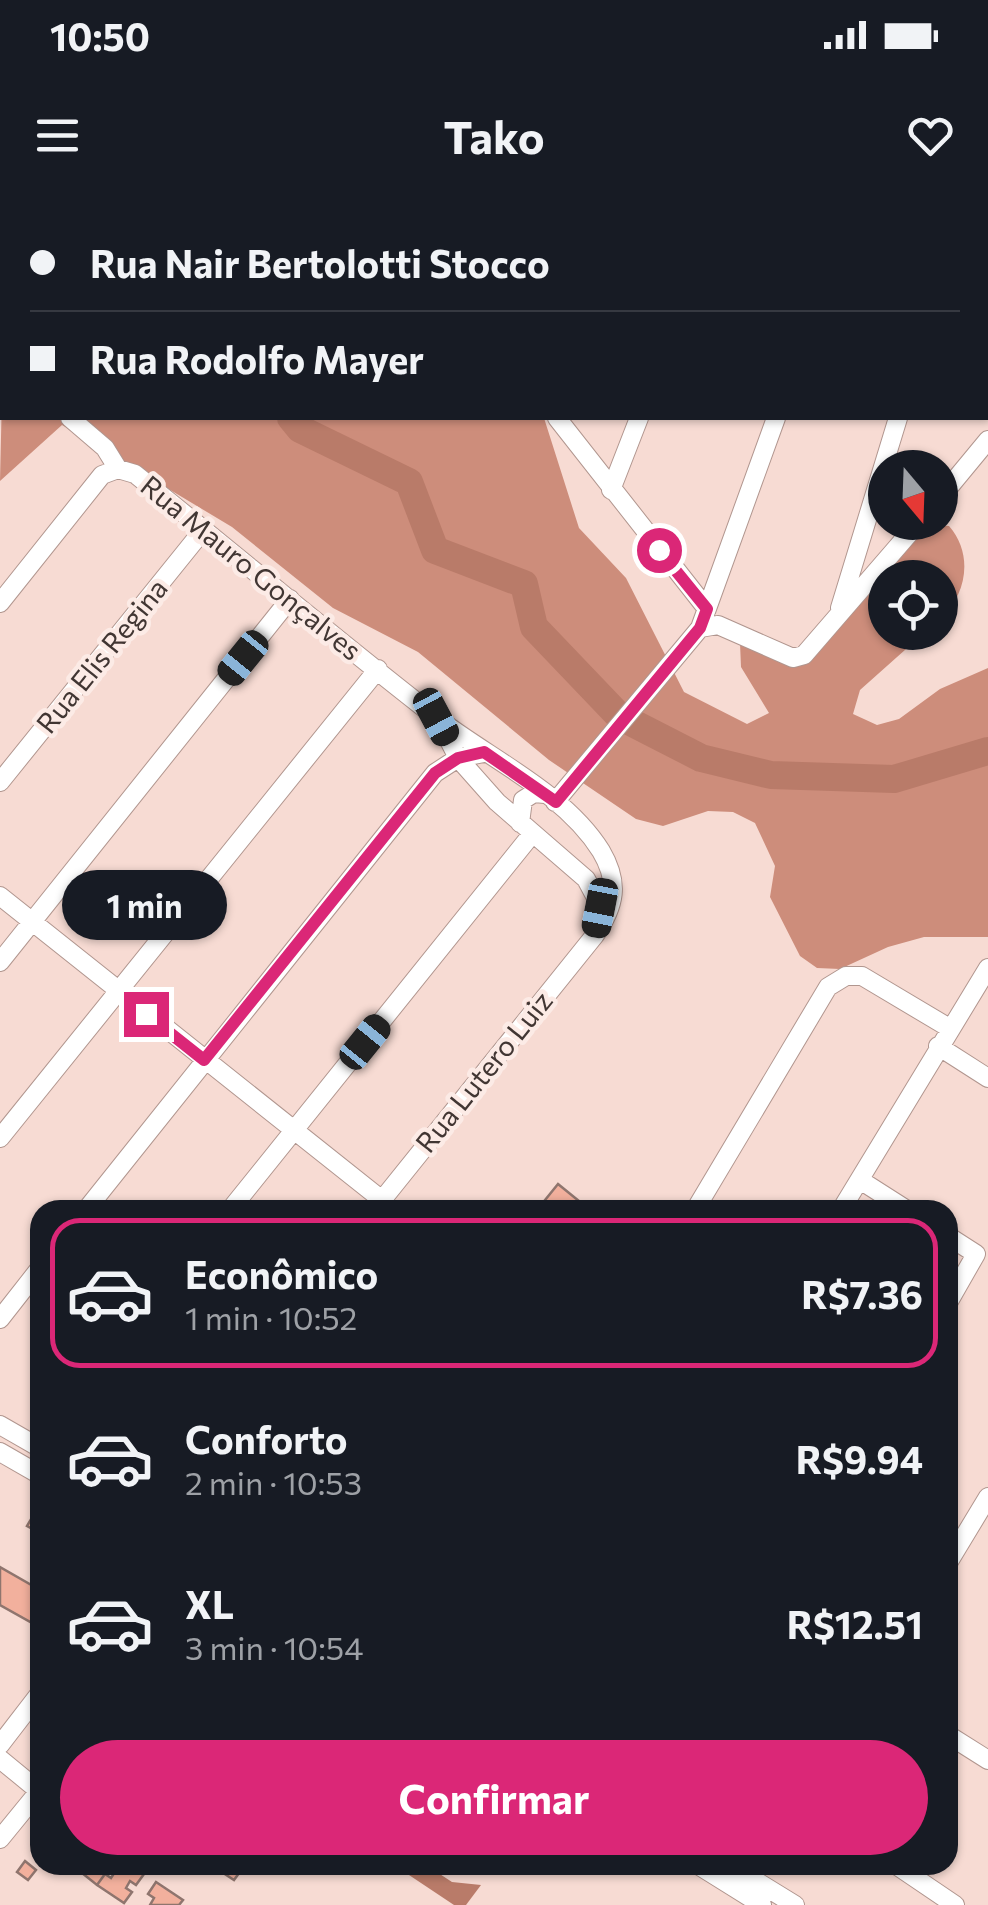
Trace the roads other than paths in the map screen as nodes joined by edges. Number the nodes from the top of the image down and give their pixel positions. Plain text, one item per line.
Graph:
1 (72, 420) edge
2 (558, 420) edge
3 (638, 420) edge
4 (775, 420) edge
5 (897, 420) edge
6 (988, 440) edge
7 (890, 450) edge
8 (118, 468) junction
9 (958, 476) edge
10 (611, 490) junction
11 (868, 523) edge
12 (204, 529) junction
13 (903, 540) edge
14 (290, 599) junction
15 (0, 604) edge
16 (707, 609) junction
17 (837, 617) junction
18 (700, 628) junction
19 (378, 670) junction
20 (436, 717) junction
21 (484, 752) junction
22 (458, 758) junction
23 (0, 782) edge
24 (556, 804) junction
25 (531, 832) junction
26 (0, 896) edge
27 (32, 921) junction
28 (595, 935) junction
29 (0, 962) edge
30 (988, 968) edge
31 (118, 991) junction
32 (950, 1029) junction
33 (938, 1046) junction
34 (204, 1060) junction
35 (988, 1078) edge
36 (293, 1132) junction
37 (0, 1138) edge
38 (860, 1180) junction
39 (94, 1200) edge
40 (238, 1200) edge
41 (372, 1200) edge
42 (382, 1200) edge
43 (701, 1200) edge
44 (847, 1200) edge
45 (891, 1200) edge
46 (958, 1242) edge
47 (30, 1281) edge
48 (958, 1286) edge
49 (0, 1319) edge
50 (0, 1425) edge
51 (30, 1442) edge
52 (0, 1452) edge
53 (30, 1470) edge
54 (988, 1497) edge
55 (958, 1546) edge
56 (30, 1706) edge
57 (958, 1741) edge
58 (0, 1746) edge
59 (0, 1760) edge
60 (988, 1760) edge
61 (30, 1781) edge
62 (30, 1794) edge
63 (30, 1797) edge
64 (0, 1825) edge
65 (0, 1839) edge
66 (714, 1875) edge
67 (761, 1875) edge
68 (911, 1875) edge
69 (762, 1905) edge
70 (794, 1905) edge
71 (955, 1905) edge

1 - 8 street, Rua Mauro Gonçalves
2 - 10 street
3 - 10 street
4 - 16 street
5 - 7 street
6 - 9 street
8 - 12 street, Rua Mauro Gonçalves
8 - 15 street
10 - 16 street
11 - 17 street
12 - 14 street, Rua Mauro Gonçalves
12 - 23 street, Rua Elis Regina
13 - 17 street
14 - 19 street, Rua Mauro Gonçalves
14 - 27 street
16 - 18 street
17 - 18 street
18 - 24 street
19 - 20 street, Rua Mauro Gonçalves
19 - 31 street
20 - 21 street, Rua Mauro Gonçalves
20 - 22 street
21 - 22 street
21 - 24 street, Rua Mauro Gonçalves
22 - 25 street
22 - 34 street
24 - 25 street
24 - 25 street
24 - 28 street, Rua Lutero Luiz
25 - 28 street
25 - 36 street
26 - 27 street
27 - 29 street
27 - 31 street
28 - 42 street, Rua Lutero Luiz
30 - 32 street
31 - 34 street
31 - 37 street
32 - 33 street
32 - 43 street
33 - 35 street
33 - 38 street
34 - 36 street
34 - 39 street
36 - 40 street
36 - 41 street
38 - 44 street
38 - 45 street
46 - 48 street
47 - 49 street
50 - 51 street
52 - 53 street
54 - 55 street
56 - 58 street
57 - 60 street
59 - 61 street
62 - 64 street
63 - 65 street
66 - 69 street
67 - 70 street
68 - 71 street

